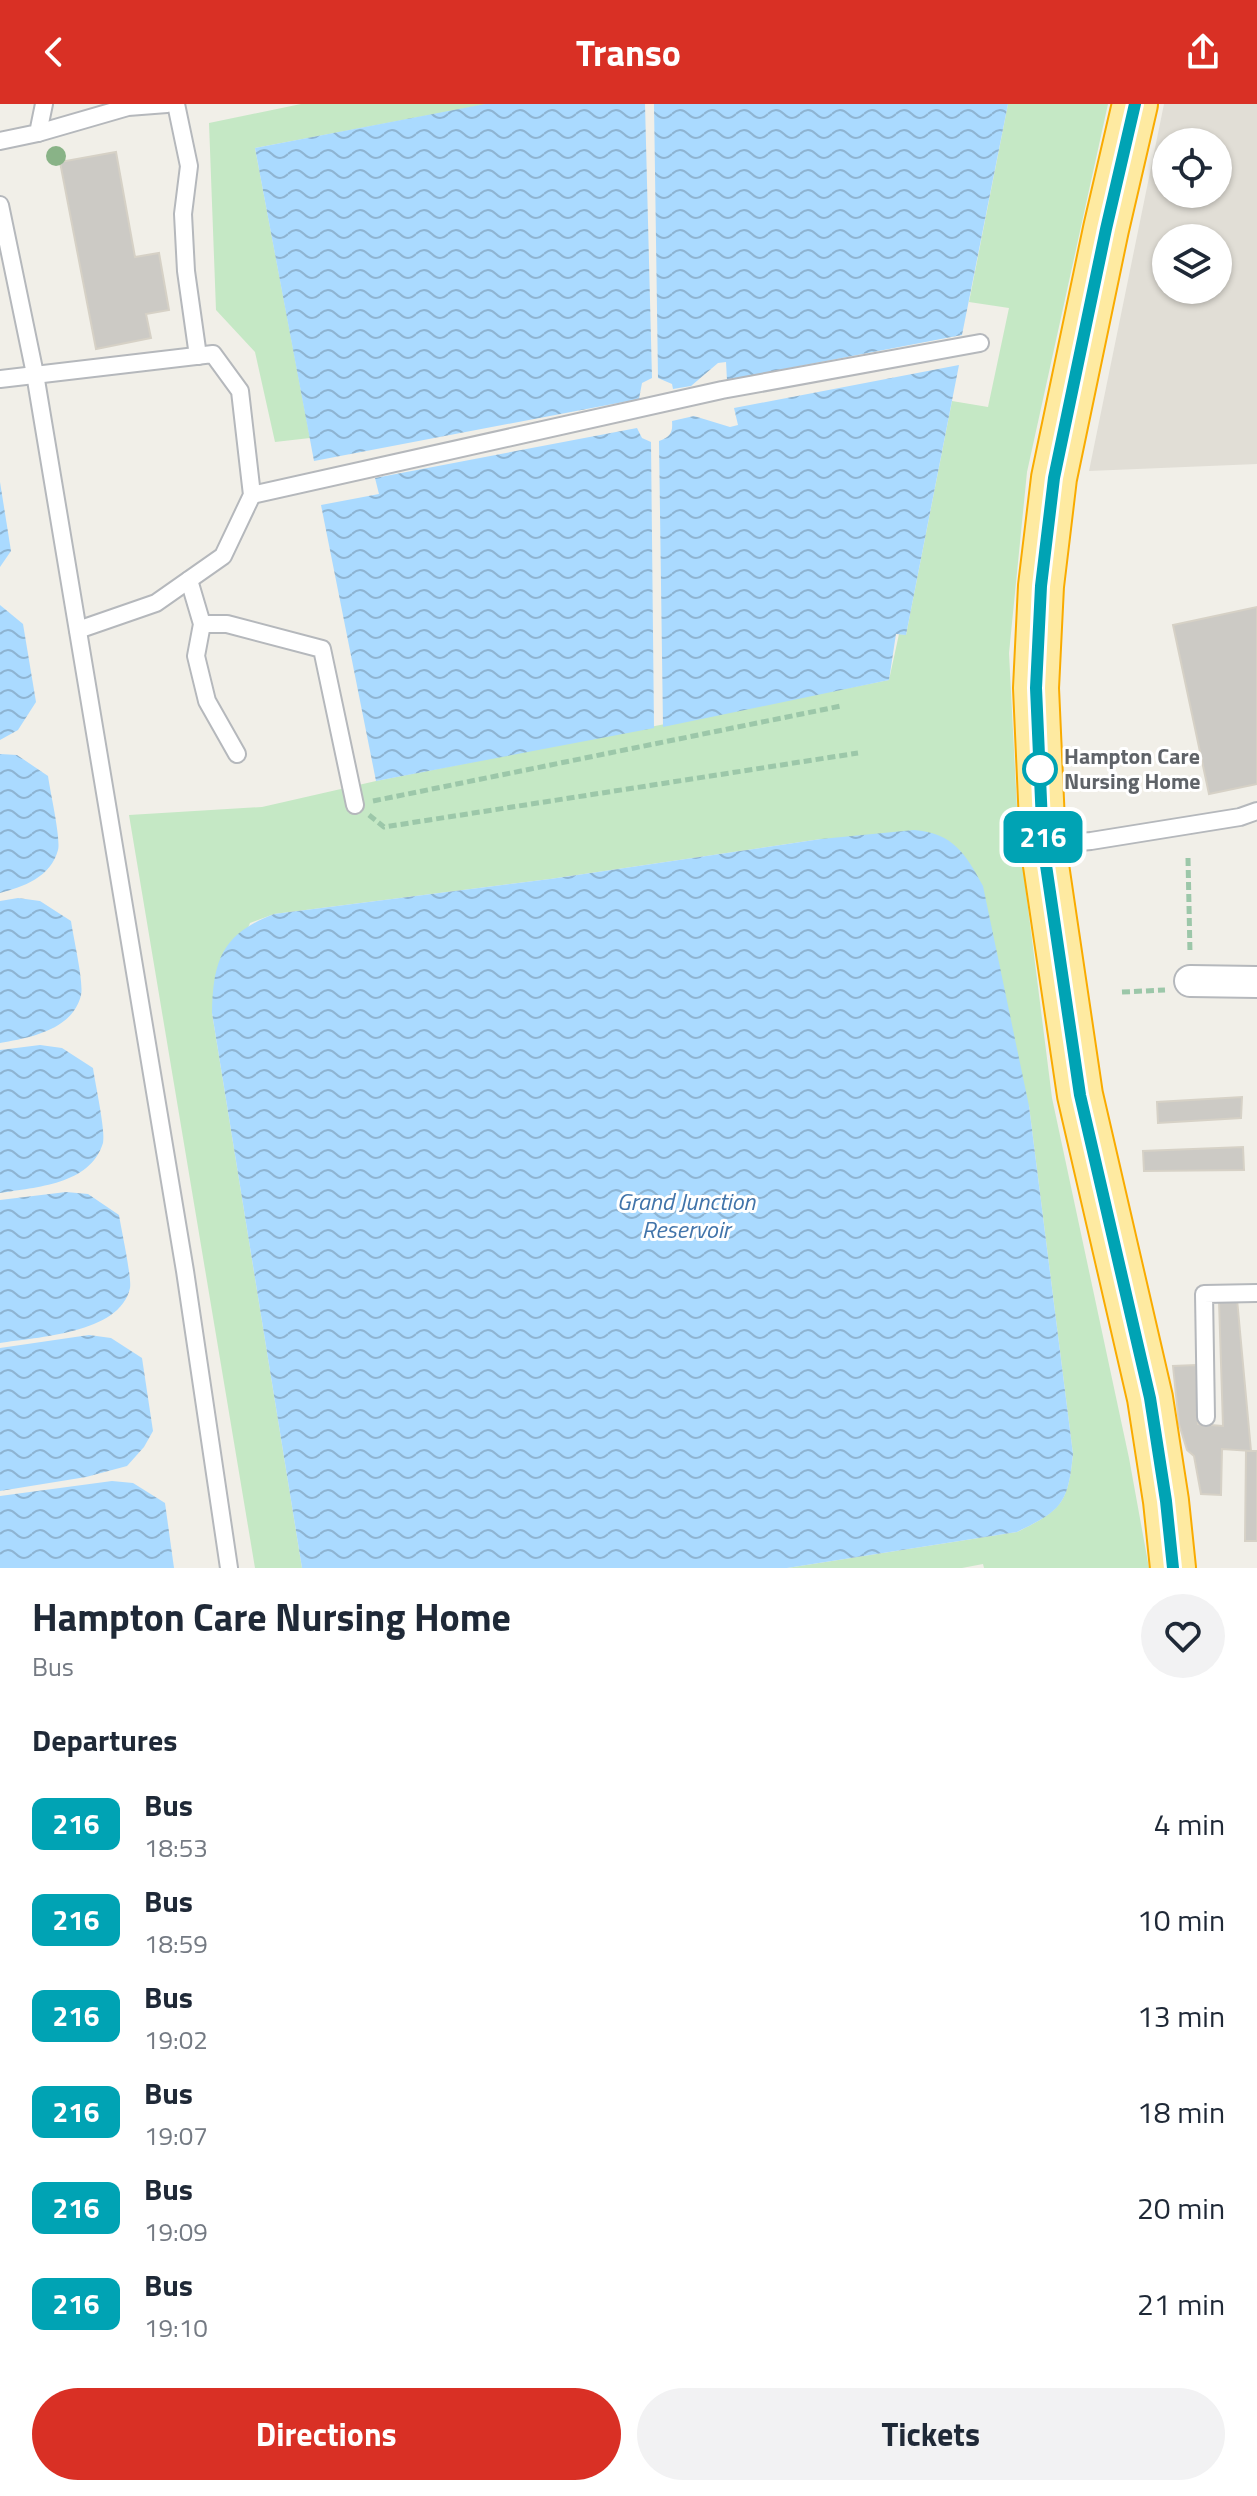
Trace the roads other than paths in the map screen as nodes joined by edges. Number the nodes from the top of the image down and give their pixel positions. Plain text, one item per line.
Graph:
1 (44, 104) edge
2 (167, 104) edge
3 (176, 104) edge
4 (1135, 104) edge
5 (38, 133) junction
6 (0, 141) edge
7 (0, 205) edge
8 (980, 343) dead end
9 (198, 356) junction
10 (35, 374) junction
11 (0, 379) edge
12 (252, 495) junction
13 (189, 580) junction
14 (202, 624) junction
15 (78, 630) junction
16 (237, 754) dead end
17 (355, 805) road end
18 (1257, 811) edge
19 (1043, 845) junction
20 (1190, 981) road end
21 (1257, 982) edge
22 (1257, 1293) edge
23 (1206, 1417) dead end
24 (229, 1568) edge
25 (1173, 1568) edge

1 - 5 lane
2 - 5 lane
3 - 9 lane
4 - 19 highway
5 - 6 lane
7 - 10 lane
8 - 12 lane
9 - 10 lane
9 - 12 lane
10 - 11 lane
10 - 15 lane
12 - 13 lane
13 - 14 lane
13 - 15 lane
14 - 16 lane
14 - 17 lane
15 - 24 lane
18 - 19 lane
19 - 25 highway
20 - 21 street
22 - 23 lane

